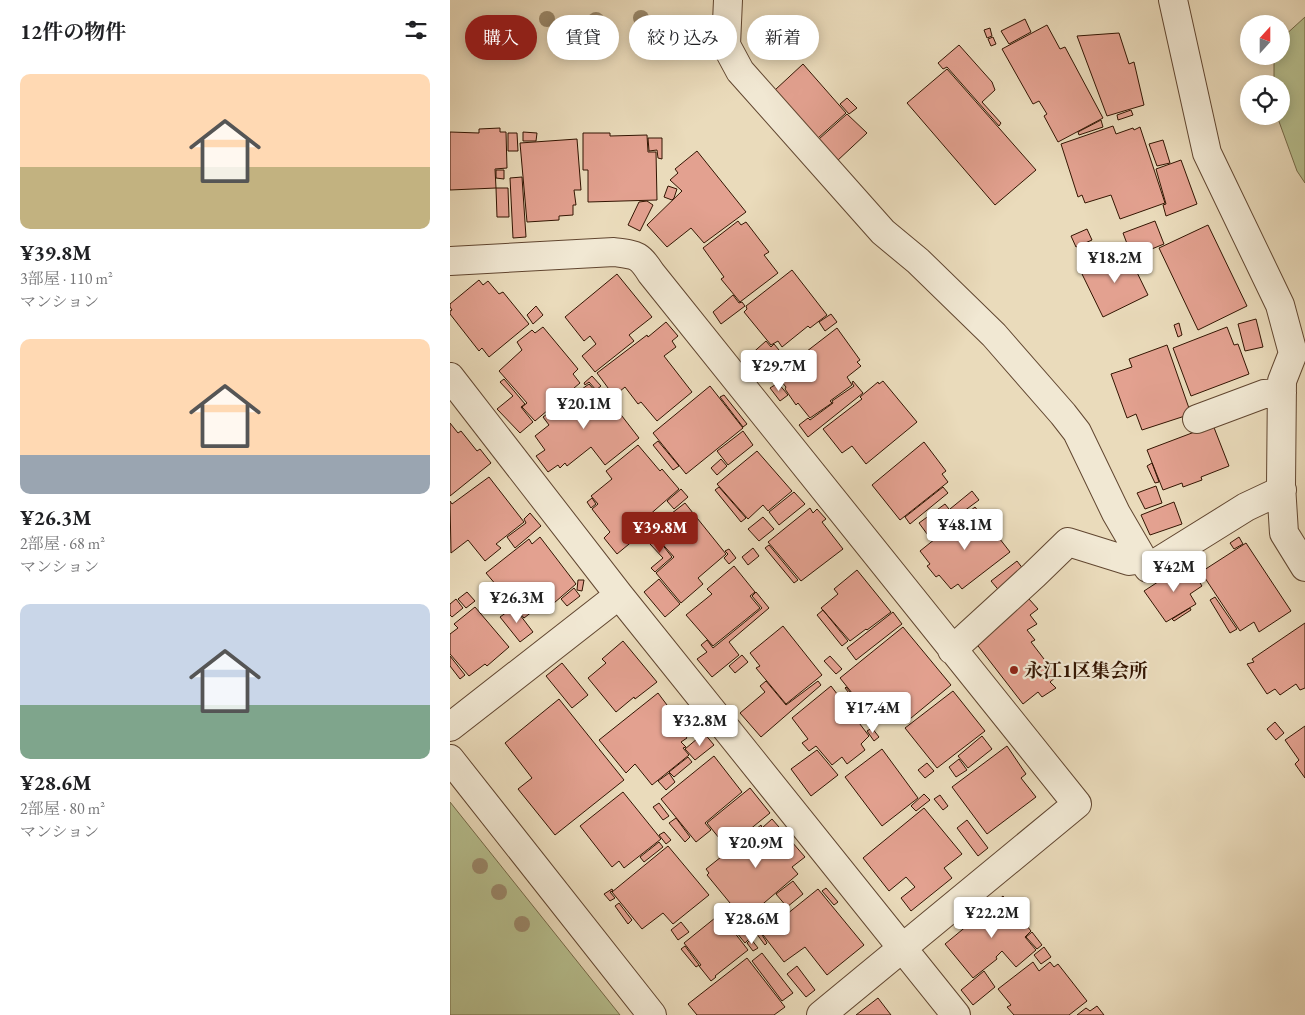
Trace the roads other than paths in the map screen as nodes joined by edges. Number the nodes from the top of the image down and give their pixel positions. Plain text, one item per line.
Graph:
1 (728, 0) edge
2 (1173, 0) edge
3 (450, 261) edge
4 (1299, 357) edge
5 (450, 377) edge
6 (1282, 393) junction
7 (1197, 419) dead end
8 (1282, 490) junction
9 (1143, 559) junction
10 (1305, 567) edge
11 (620, 596) junction
12 (952, 650) junction
13 (450, 727) edge
14 (450, 759) edge
15 (902, 948) junction
16 (652, 1015) edge
17 (821, 1015) edge
18 (956, 1015) edge

1 - 9 street
2 - 4 street
3 - 12 street
4 - 6 street
5 - 11 street
6 - 7 street
6 - 8 street
8 - 9 street
8 - 10 street
9 - 12 street
11 - 13 street
11 - 15 street
12 - 15 street
14 - 16 street
15 - 17 street
15 - 18 street

